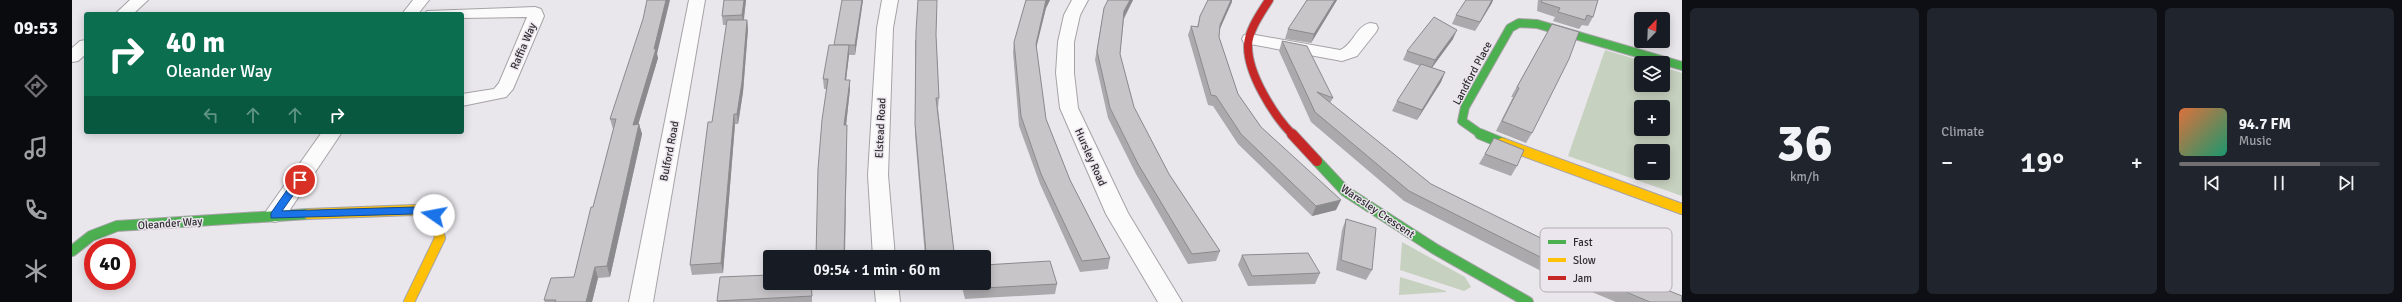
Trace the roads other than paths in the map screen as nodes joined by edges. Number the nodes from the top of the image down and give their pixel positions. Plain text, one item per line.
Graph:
1 (140, 0) edge
2 (421, 0) edge
3 (697, 0) edge
4 (890, 0) edge
5 (1080, 0) edge
6 (1269, 0) edge
7 (125, 12) edge
8 (412, 12) edge
9 (464, 13) edge
10 (1370, 28) dead end
11 (1250, 39) junction
12 (84, 47) edge
13 (72, 57) edge
14 (1682, 66) edge
15 (464, 100) edge
16 (331, 134) edge
17 (1682, 209) edge
18 (275, 215) junction
19 (883, 250) edge
20 (72, 251) edge
21 (887, 290) edge
22 (1517, 301) edge
23 (409, 302) edge
24 (641, 302) edge
25 (888, 302) edge
26 (1170, 302) edge

1 - 7 street
2 - 8 street
3 - 24 street, Bulford Road
4 - 19 street, Elstead Road
5 - 26 street, Hursley Road
6 - 11 street, Waresley Crescent
9 - 15 street, Raffia Way
10 - 11 street
11 - 22 street, Waresley Crescent
12 - 13 street
14 - 17 street, Landford Place
16 - 18 street
18 - 20 street, Oleander Way
18 - 23 street, Oleander Way
21 - 25 street

